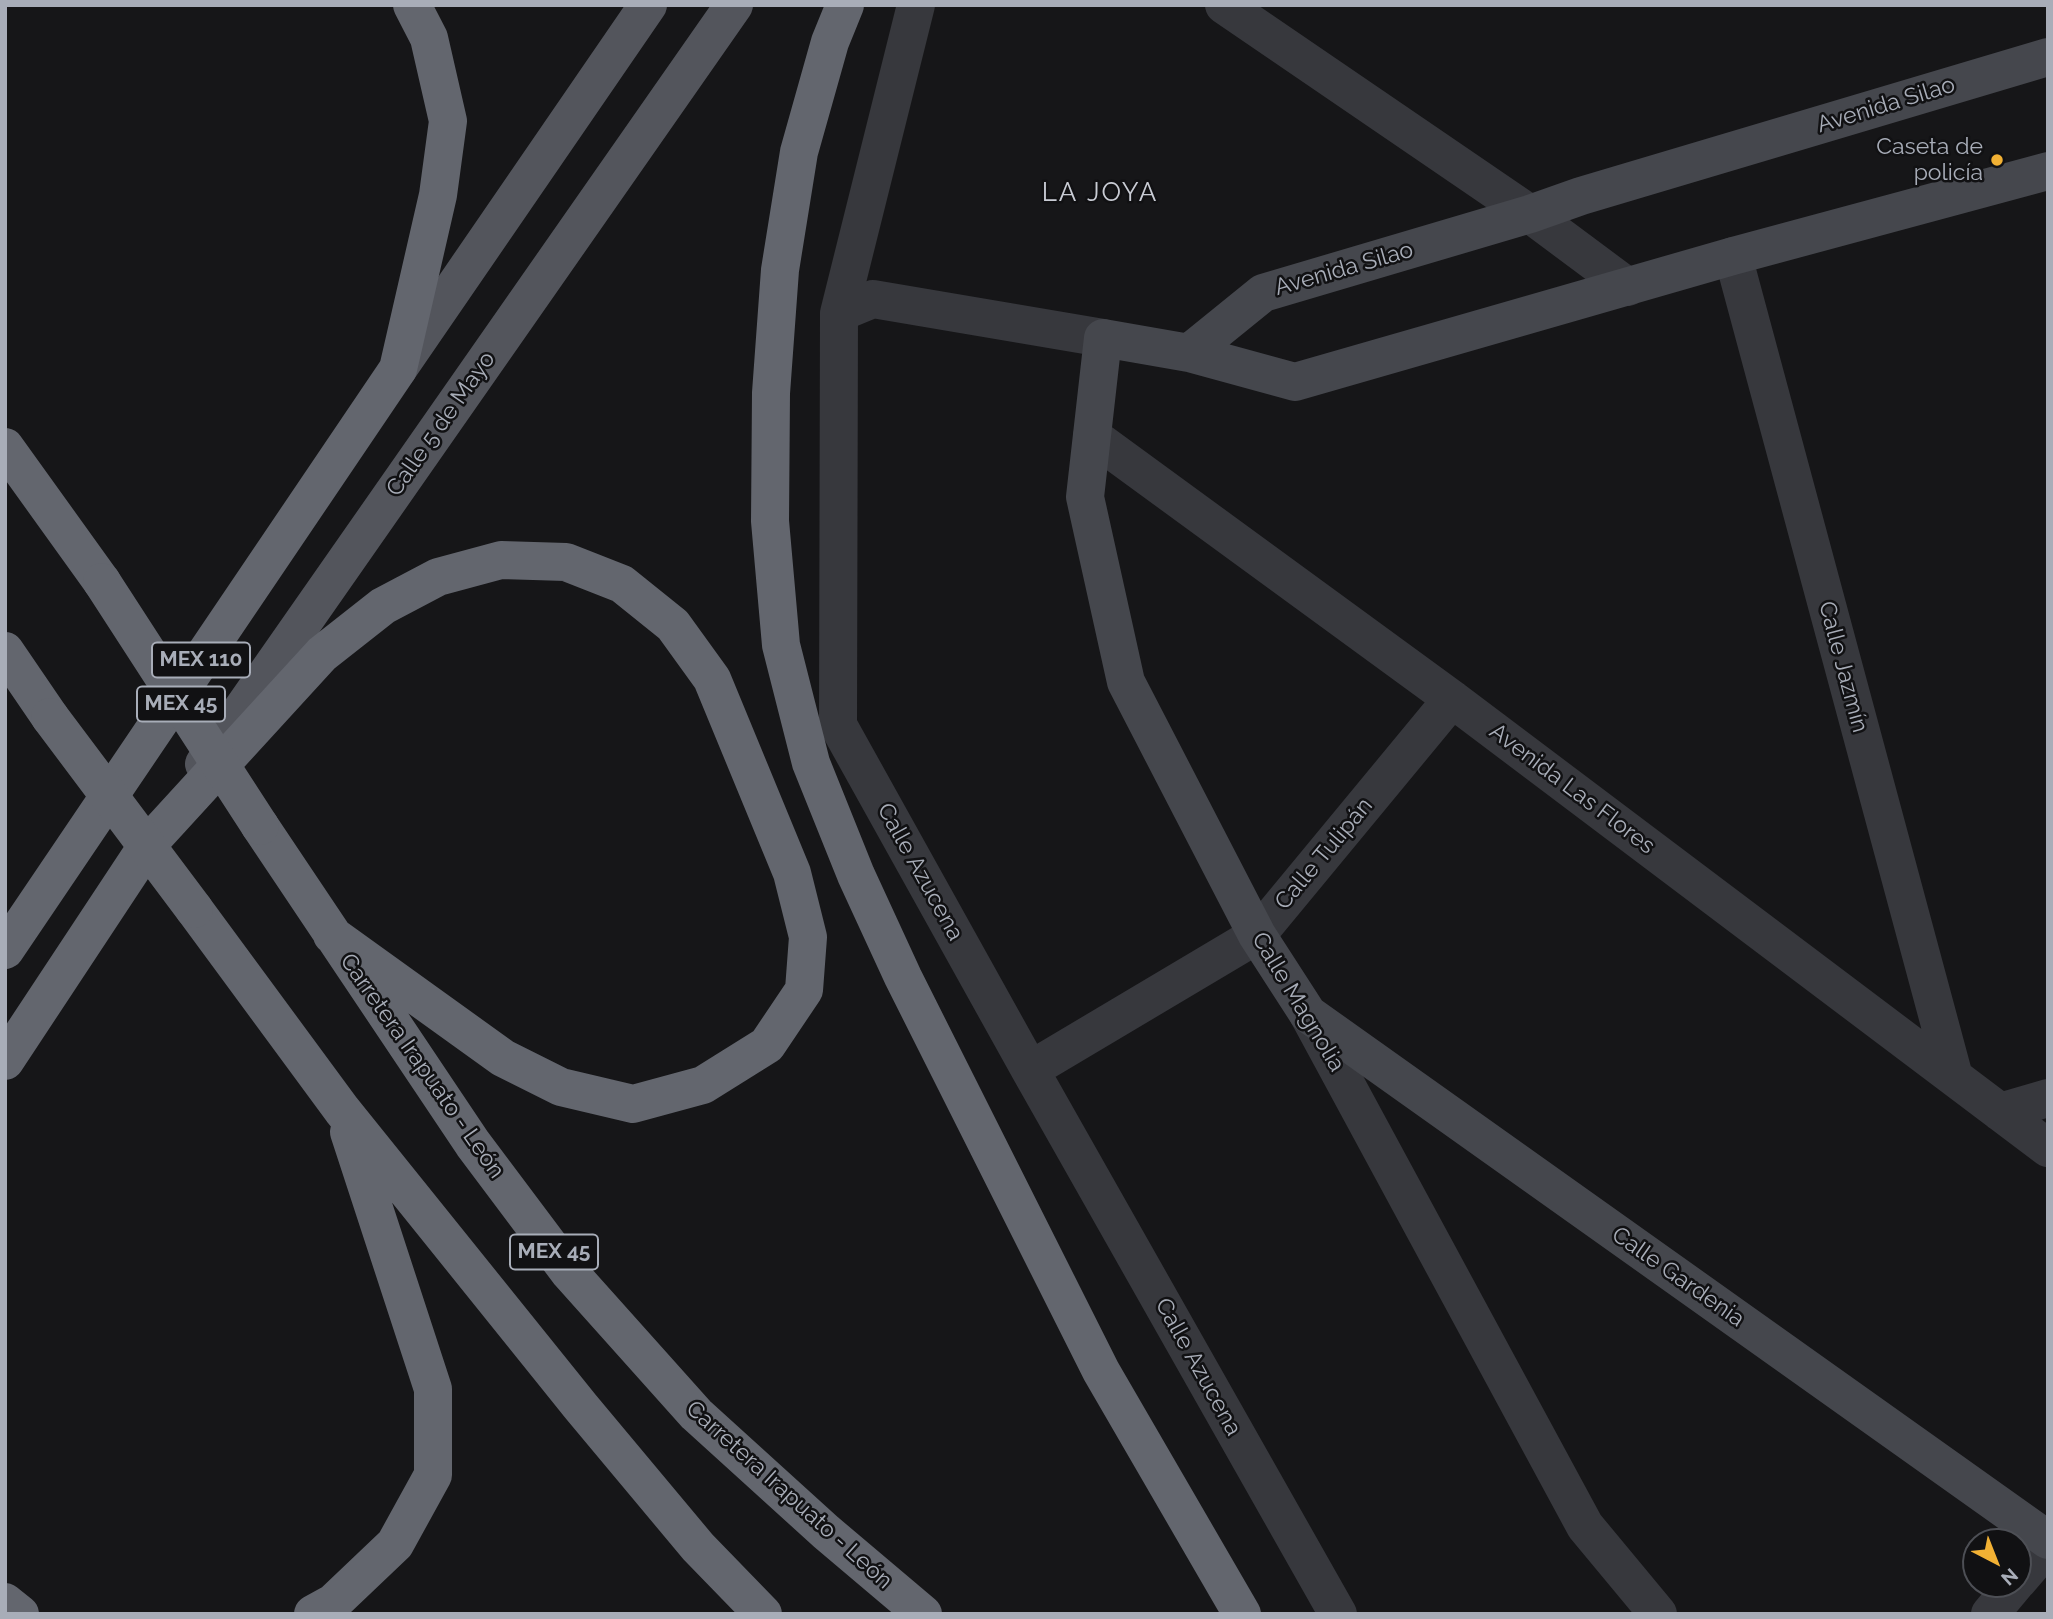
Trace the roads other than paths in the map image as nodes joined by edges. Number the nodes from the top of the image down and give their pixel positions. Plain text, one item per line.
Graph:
1 (412, 5) edge
2 (648, 5) edge
3 (733, 5) edge
4 (845, 5) edge
5 (916, 5) edge
6 (1224, 5) edge
7 (2048, 57) edge
8 (2048, 171) edge
9 (1530, 214) junction
10 (1733, 256) junction
11 (1628, 286) junction
12 (839, 313) junction
13 (1103, 338) junction
14 (1189, 353) junction
15 (398, 369) junction
16 (5, 424) edge
17 (1092, 436) junction
18 (5, 447) edge
19 (26, 478) junction
20 (5, 651) edge
21 (1452, 699) junction
22 (149, 843) junction
23 (332, 935) junction
24 (1257, 935) junction
25 (5, 950) edge
26 (1308, 1014) junction
27 (30, 1026) junction
28 (5, 1061) edge
29 (1030, 1070) junction
30 (5, 1077) edge
31 (1954, 1077) junction
32 (2048, 1098) edge
33 (342, 1110) junction
34 (2000, 1112) junction
35 (2048, 1148) edge
36 (2048, 1540) edge
37 (2048, 1546) edge
38 (2032, 1565) edge
39 (2004, 1598) edge
40 (5, 1602) edge
41 (20, 1614) edge
42 (313, 1614) edge
43 (764, 1614) edge
44 (923, 1614) edge
45 (1242, 1614) edge
46 (1338, 1614) edge
47 (1658, 1614) edge
48 (1990, 1614) edge

1 - 15 highway
2 - 15 main road
3 - 22 main road, Calle 5 de Mayo
4 - 45 highway
5 - 12 street, Calle Azucena
6 - 9 street
7 - 9 street, Avenida Silao
8 - 10 street
9 - 11 street
9 - 14 street, Avenida Silao
10 - 11 street
10 - 31 street, Calle Jazmín
11 - 14 street
12 - 13 street
12 - 29 street, Calle Azucena
13 - 14 street
13 - 17 street, Calle Magnolia
15 - 25 highway, MEX 110
16 - 19 highway
17 - 21 street, Avenida Las Flores
17 - 24 street, Calle Magnolia
18 - 19 highway, Carretera Irapuato - León / MEX 45
19 - 23 highway, Carretera Irapuato - León / MEX 45, bridge
20 - 33 highway, MEX 45, bridge
21 - 24 street, Calle Tulipán
21 - 31 street, Avenida Las Flores
22 - 23 highway
22 - 27 highway
23 - 44 highway, Carretera Irapuato - León / MEX 45
24 - 26 street, Calle Magnolia
24 - 29 street, Calle Tulipán
26 - 36 street, Calle Gardenia
26 - 47 street, Calle Magnolia
27 - 28 highway
27 - 30 highway
29 - 46 street, Calle Azucena
31 - 34 street, Avenida Las Flores
32 - 34 street
33 - 42 highway
33 - 43 highway, MEX 45
34 - 35 street, Avenida Las Flores
37 - 38 street
39 - 48 street
40 - 41 highway

